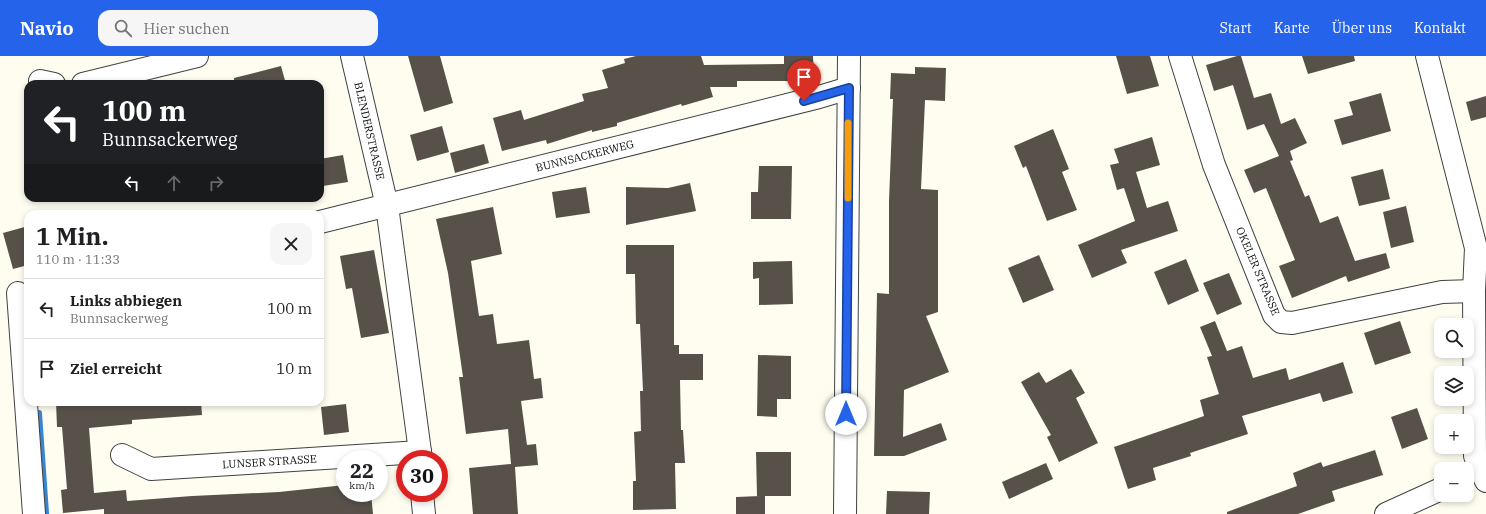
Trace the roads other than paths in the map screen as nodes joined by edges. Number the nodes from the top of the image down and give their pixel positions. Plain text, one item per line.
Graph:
1 (197, 56) edge
2 (352, 56) edge
3 (849, 56) edge
4 (1180, 56) edge
5 (1427, 56) edge
6 (100, 80) edge
7 (849, 88) junction
8 (387, 206) junction
9 (324, 221) edge
10 (1474, 291) junction
11 (15, 293) edge
12 (24, 398) edge
13 (25, 406) edge
14 (419, 450) edge
15 (122, 455) dead end
16 (396, 456) edge
17 (1480, 475) edge
18 (1434, 492) edge
19 (423, 502) edge
20 (34, 514) edge
21 (424, 514) edge
22 (845, 514) edge
23 (1386, 514) edge

1 - 6 street
2 - 8 street, BLENDERSTRASSE
3 - 7 street
4 - 10 street, OKELER STRASSE
5 - 10 street
7 - 8 street, BUNNSACKERWEG
7 - 22 street
8 - 9 street, BUNNSACKERWEG
8 - 14 street, LUNSER STRASSE
10 - 17 street
11 - 12 street
13 - 20 street
15 - 16 street, LUNSER STRASSE
18 - 23 street
19 - 21 street

